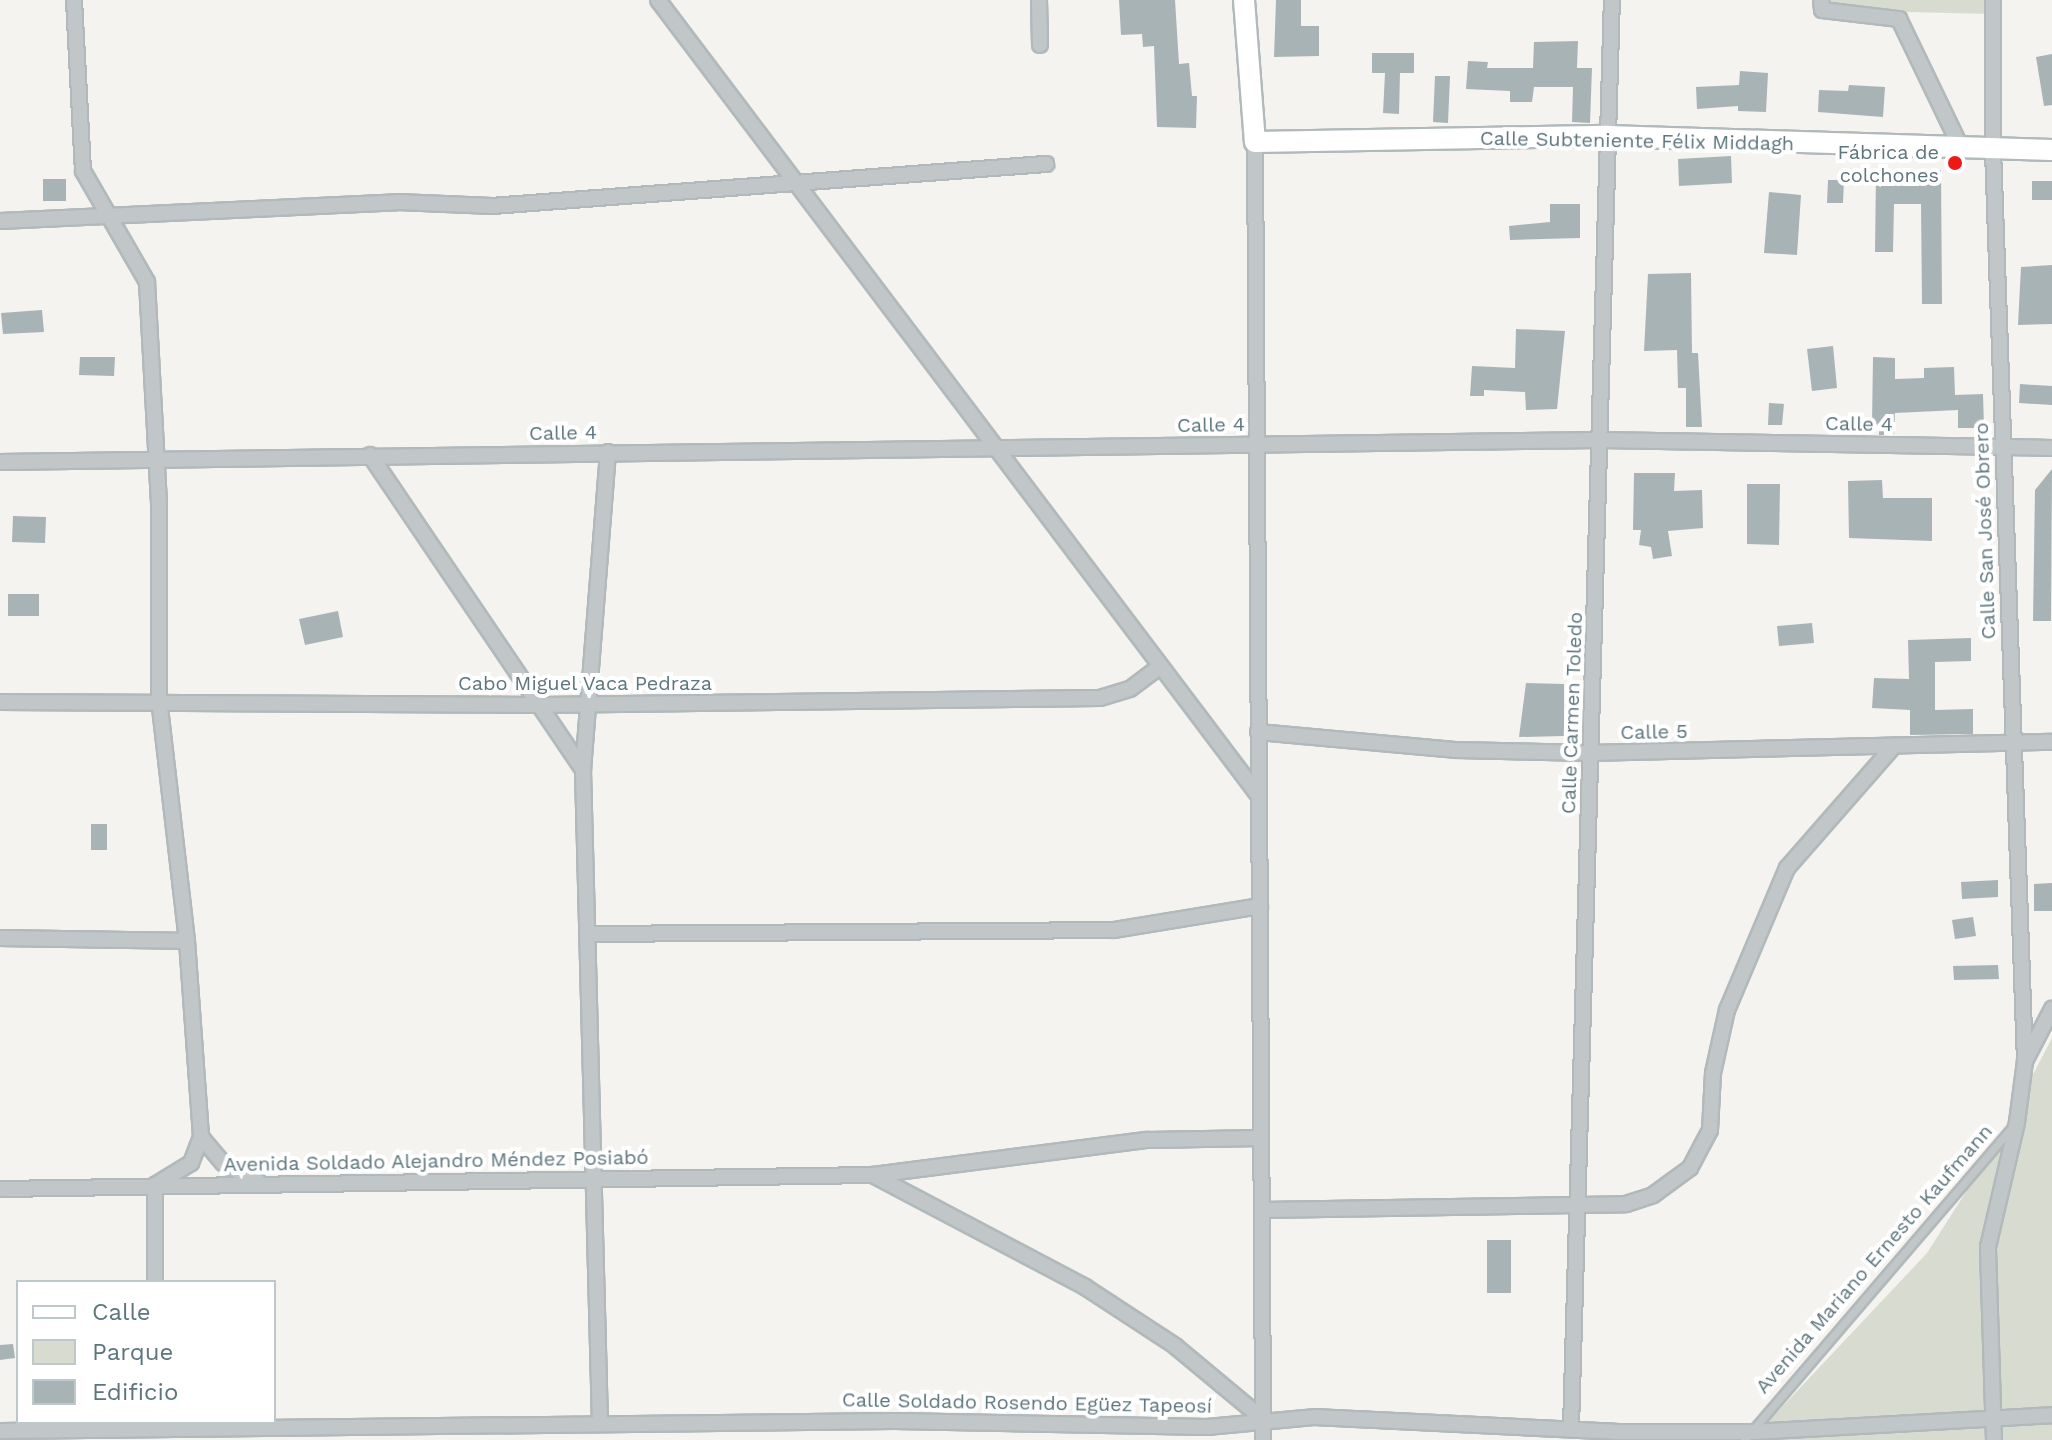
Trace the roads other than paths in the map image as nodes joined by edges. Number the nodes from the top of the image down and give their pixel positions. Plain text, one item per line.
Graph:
1 (74, 0) edge
2 (658, 0) edge
3 (1039, 0) edge
4 (1244, 0) edge
5 (1612, 0) edge
6 (1821, 0) edge
7 (1993, 0) edge
8 (1040, 45) dead end
9 (1608, 136) junction
10 (1255, 142) junction
11 (1961, 148) junction
12 (1993, 150) junction
13 (2052, 150) edge
14 (1046, 164) dead end
15 (795, 182) junction
16 (111, 219) junction
17 (0, 221) edge
18 (1600, 440) junction
19 (1257, 444) junction
20 (995, 447) junction
21 (2002, 447) junction
22 (2052, 448) edge
23 (608, 452) junction
24 (370, 455) junction
25 (154, 458) junction
26 (0, 462) edge
27 (1160, 666) junction
28 (159, 699) junction
29 (0, 702) edge
30 (588, 704) junction
31 (541, 705) junction
32 (1258, 732) junction
33 (2052, 742) edge
34 (2013, 744) junction
35 (1892, 748) junction
36 (1588, 753) junction
37 (583, 770) junction
38 (1259, 796) junction
39 (1260, 906) junction
40 (587, 934) junction
41 (0, 938) edge
42 (187, 941) junction
43 (2052, 1009) edge
44 (2025, 1061) junction
45 (2017, 1122) junction
46 (201, 1137) junction
47 (1261, 1138) junction
48 (873, 1175) junction
49 (594, 1179) junction
50 (262, 1184) junction
51 (155, 1185) junction
52 (0, 1189) edge
53 (1578, 1205) junction
54 (1262, 1210) junction
55 (155, 1280) edge
56 (2052, 1415) edge
57 (1993, 1416) junction
58 (1263, 1419) junction
59 (600, 1424) junction
60 (1571, 1428) junction
61 (155, 1430) edge
62 (0, 1431) edge
63 (1748, 1436) edge
64 (1263, 1440) edge
65 (1994, 1440) edge

1 - 16 street
2 - 15 street
3 - 8 street
4 - 10 main road
5 - 9 street, Calle Carmen Toledo
6 - 11 street
7 - 12 street, Calle San José Obrero
9 - 10 main road, Calle Subteniente Félix Middagh
9 - 11 main road, Calle Subteniente Félix Middagh
9 - 18 street, Calle Carmen Toledo
10 - 19 street
11 - 12 main road, Calle Subteniente Félix Middagh
12 - 13 main road, Calle Subteniente Félix Middagh
12 - 21 street, Calle San José Obrero
14 - 15 street
15 - 16 street
15 - 20 street
16 - 17 street
16 - 25 street
18 - 19 street, Calle 4
18 - 21 street, Calle 4
18 - 36 street, Calle Carmen Toledo
19 - 20 street, Calle 4
19 - 32 street
20 - 23 street, Calle 4
20 - 27 street
21 - 22 street, Calle 4
21 - 34 street, Calle San José Obrero
23 - 24 street, Calle 4
23 - 30 street
24 - 25 street, Calle 4
24 - 31 street
25 - 26 street, Calle 4
25 - 28 street
27 - 30 street, Cabo Miguel Vaca Pedraza
27 - 38 street
28 - 29 street, Cabo Miguel Vaca Pedraza
28 - 31 street, Cabo Miguel Vaca Pedraza
28 - 42 street
30 - 31 street, Cabo Miguel Vaca Pedraza
30 - 37 street
31 - 37 street
32 - 36 street, Calle 5
32 - 38 street
33 - 34 street, Calle 5
34 - 35 street, Calle 5
34 - 44 street, Calle San José Obrero
35 - 36 street, Calle 5
35 - 53 street
36 - 53 street, Calle Carmen Toledo
37 - 40 street
38 - 39 street
39 - 40 street
39 - 47 street
40 - 49 street
41 - 42 street
42 - 46 street
43 - 44 street, Avenida Mariano Ernesto Kaufmann
44 - 45 street, Avenida Mariano Ernesto Kaufmann
45 - 57 street
45 - 63 lane, Avenida Mariano Ernesto Kaufmann
46 - 50 street
46 - 51 street
47 - 48 street, Avenida Soldado Alejandro Méndez Posiabó
47 - 54 street
48 - 49 street, Avenida Soldado Alejandro Méndez Posiabó
48 - 58 street
49 - 50 street, Avenida Soldado Alejandro Méndez Posiabó
49 - 59 street
50 - 51 street, Avenida Soldado Alejandro Méndez Posiabó
51 - 52 street, Avenida Soldado Alejandro Méndez Posiabó
51 - 55 street
53 - 54 street
53 - 60 street, Calle Carmen Toledo
54 - 58 street
56 - 57 street, Calle Soldado Rosendo Egüez Tapeosí
57 - 63 street, Calle Soldado Rosendo Egüez Tapeosí
57 - 65 street
58 - 59 street, Calle Soldado Rosendo Egüez Tapeosí
58 - 60 street, Calle Soldado Rosendo Egüez Tapeosí
58 - 64 street
59 - 61 street, Calle Soldado Rosendo Egüez Tapeosí
60 - 63 street, Calle Soldado Rosendo Egüez Tapeosí
61 - 62 street, Calle Soldado Rosendo Egüez Tapeosí

